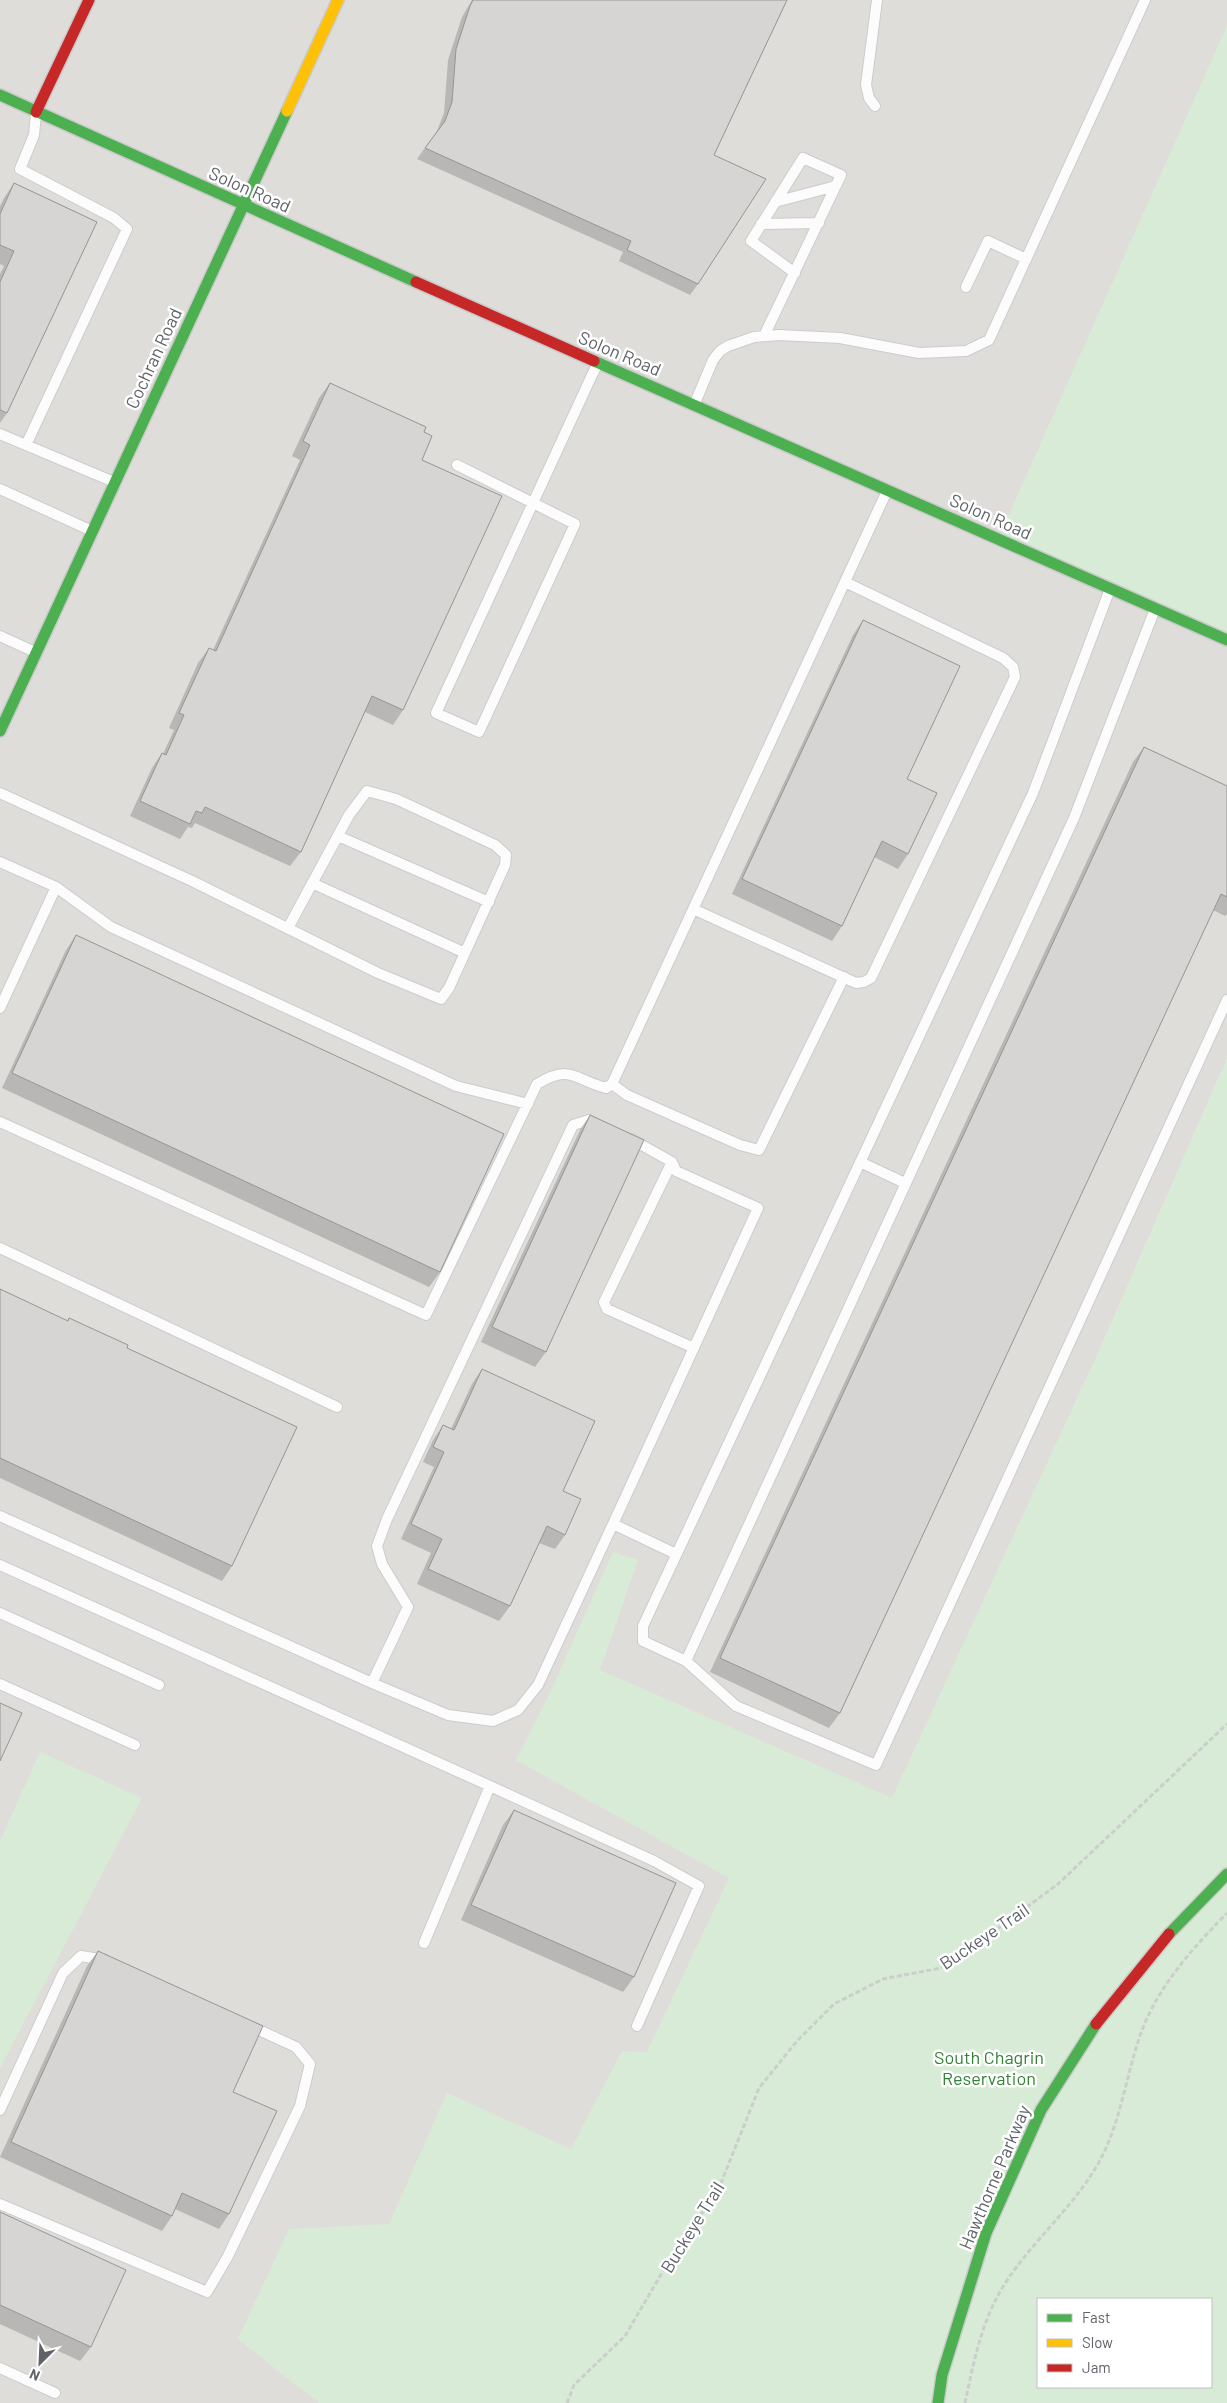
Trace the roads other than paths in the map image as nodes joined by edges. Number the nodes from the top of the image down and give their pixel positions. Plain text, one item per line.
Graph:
1 (89, 0) edge
2 (338, 0) edge
3 (877, 0) edge
4 (1145, 0) edge
5 (3, 100) edge
6 (875, 106) dead end
7 (36, 112) junction
8 (836, 186) junction
9 (775, 202) junction
10 (243, 206) junction
11 (819, 223) junction
12 (761, 224) junction
13 (1026, 259) junction
14 (795, 273) junction
15 (966, 288) dead end
16 (764, 336) junction
17 (598, 362) junction
18 (695, 404) junction
19 (0, 434) edge
20 (26, 445) junction
21 (457, 465) dead end
22 (115, 483) junction
23 (0, 489) edge
24 (888, 490) junction
25 (533, 503) junction
26 (92, 531) junction
27 (845, 582) junction
28 (1110, 588) junction
29 (1155, 608) junction
30 (0, 636) edge
31 (1227, 640) edge
32 (36, 653) junction
33 (0, 731) edge
34 (0, 793) edge
35 (338, 836) junction
36 (0, 862) edge
37 (312, 883) junction
38 (56, 887) junction
39 (489, 902) junction
40 (693, 909) junction
41 (288, 928) junction
42 (465, 953) junction
43 (844, 977) junction
44 (1227, 1000) edge
45 (0, 1008) edge
46 (612, 1084) junction
47 (528, 1104) junction
48 (0, 1122) edge
49 (606, 1128) edge
50 (624, 1136) edge
51 (672, 1162) junction
52 (860, 1162) junction
53 (905, 1183) junction
54 (0, 1248) edge
55 (694, 1348) junction
56 (337, 1407) dead end
57 (0, 1516) edge
58 (613, 1524) junction
59 (676, 1554) junction
60 (0, 1565) edge
61 (0, 1613) edge
62 (686, 1661) junction
63 (372, 1683) junction
64 (0, 1684) edge
65 (159, 1685) dead end
66 (135, 1745) dead end
67 (490, 1786) junction
68 (1227, 1874) edge
69 (424, 1943) dead end
70 (118, 1966) edge
71 (243, 2022) edge
72 (637, 2026) dead end
73 (0, 2110) edge
74 (0, 2204) edge
75 (0, 2368) edge
76 (55, 2394) dead end
77 (938, 2403) edge

1 - 7 street
2 - 10 street, Cochran Road
3 - 6 lane
4 - 13 lane
5 - 7 street, Solon Road
7 - 10 street, Solon Road
7 - 20 lane
8 - 9 lane
8 - 9 lane
8 - 11 lane
9 - 12 lane
10 - 17 street, Solon Road
10 - 22 street, Cochran Road
11 - 12 lane
11 - 14 lane
12 - 14 lane
13 - 15 lane
13 - 16 lane
14 - 16 lane
16 - 18 lane
17 - 18 street, Solon Road
17 - 25 lane
18 - 24 street, Solon Road
19 - 20 lane
20 - 22 lane
21 - 25 lane
22 - 26 street, Cochran Road
23 - 26 lane
24 - 27 lane
24 - 28 street, Solon Road
25 - 25 lane
26 - 32 street, Cochran Road
27 - 40 lane
27 - 43 lane
28 - 29 street, Solon Road
28 - 52 lane
29 - 31 street, Solon Road
29 - 53 lane
30 - 32 lane
32 - 33 street, Cochran Road
34 - 41 lane
35 - 37 lane
35 - 39 lane
35 - 39 lane
36 - 38 lane
37 - 41 lane
37 - 42 lane
38 - 45 lane
38 - 47 lane
39 - 42 lane
40 - 43 lane
40 - 46 lane
41 - 42 lane
43 - 46 lane
44 - 62 lane
46 - 47 lane
47 - 48 lane
49 - 63 lane
50 - 51 lane
51 - 55 lane
51 - 55 lane
52 - 53 lane
52 - 59 lane
53 - 62 lane
54 - 56 lane
55 - 58 lane
57 - 63 lane
58 - 59 lane
58 - 63 lane
59 - 62 lane
60 - 67 lane
61 - 65 lane
64 - 66 lane
67 - 69 lane
67 - 72 lane
68 - 77 street, Hawthorne Parkway
70 - 73 lane
71 - 74 lane
75 - 76 lane

